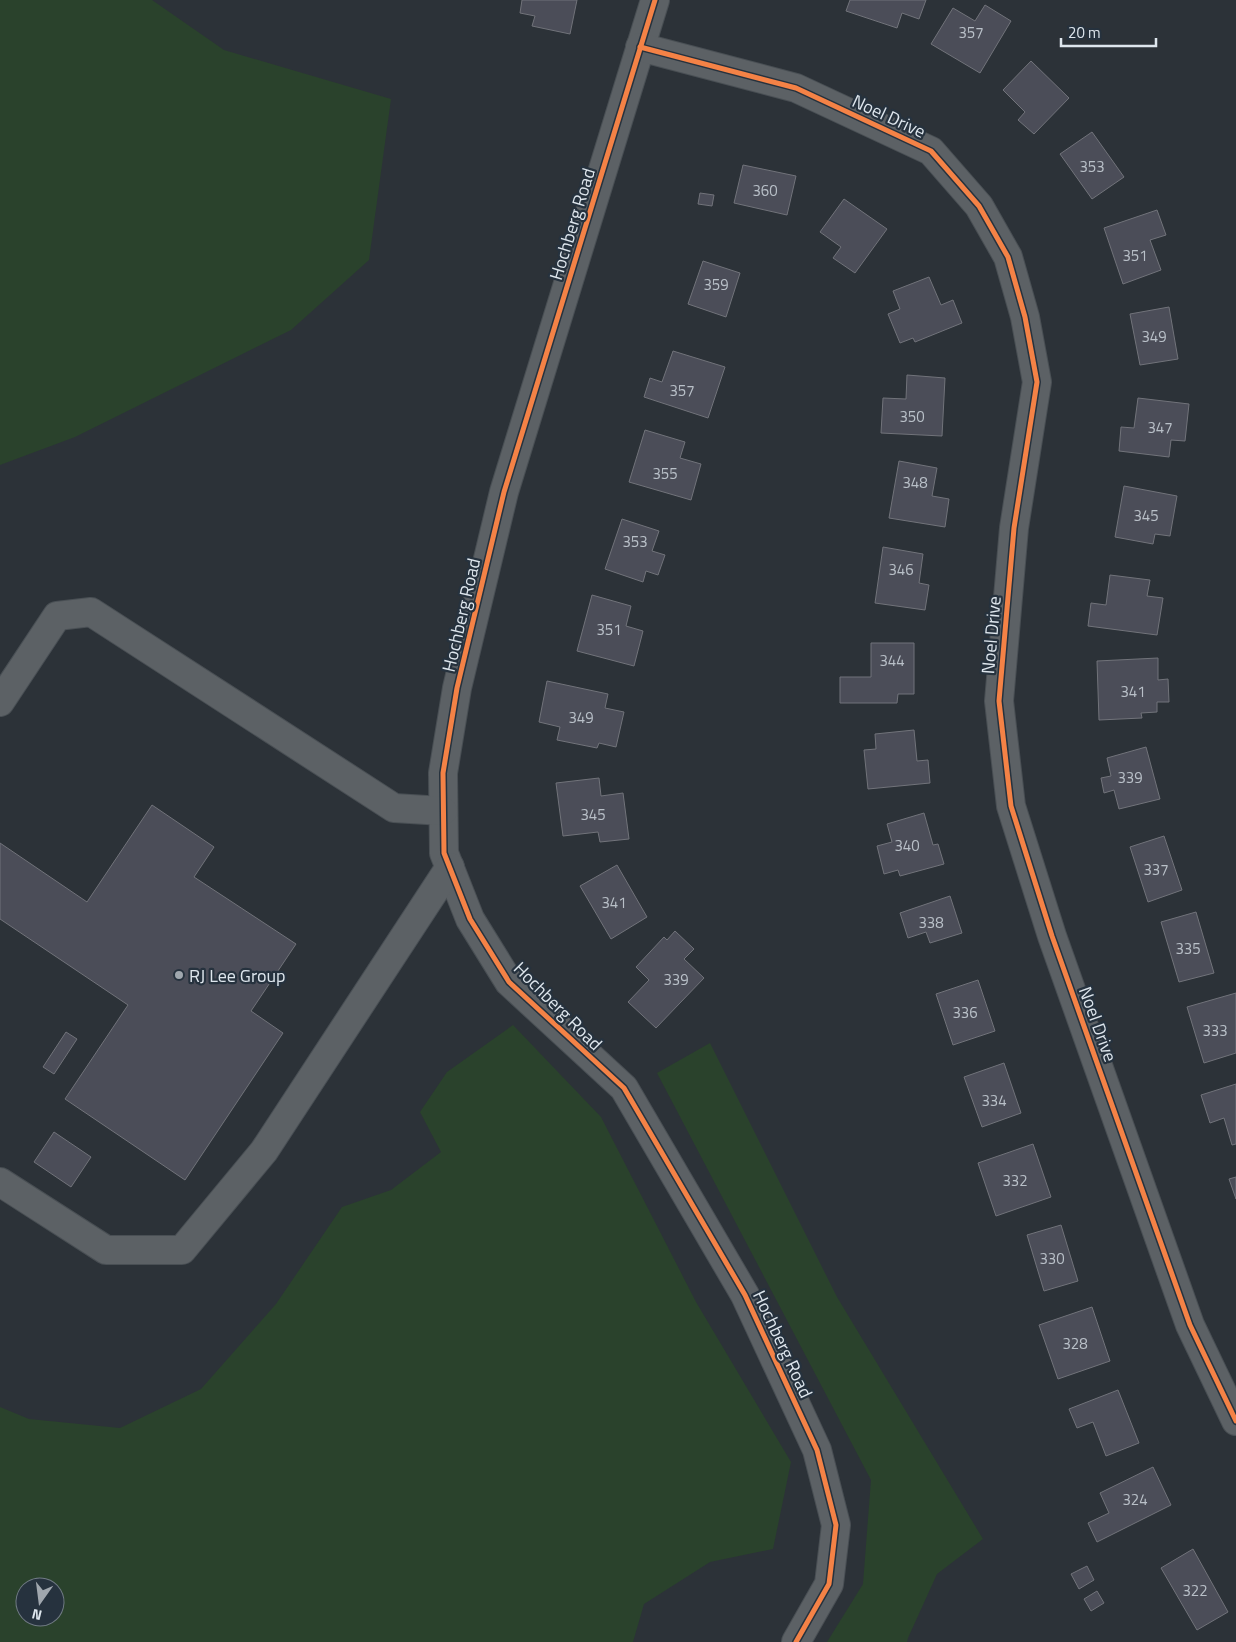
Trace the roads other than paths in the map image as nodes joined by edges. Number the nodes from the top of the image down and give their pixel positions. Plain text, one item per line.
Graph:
1 (655, 0) edge
2 (640, 47) junction
3 (0, 702) edge
4 (443, 811) junction
5 (450, 867) junction
6 (0, 1182) edge
7 (1236, 1421) edge
8 (796, 1642) edge

1 - 2 street, Hochberg Road
2 - 4 street, Hochberg Road
2 - 7 street, Noel Drive
3 - 4 street
4 - 5 street, Hochberg Road
5 - 6 street
5 - 8 street, Hochberg Road

